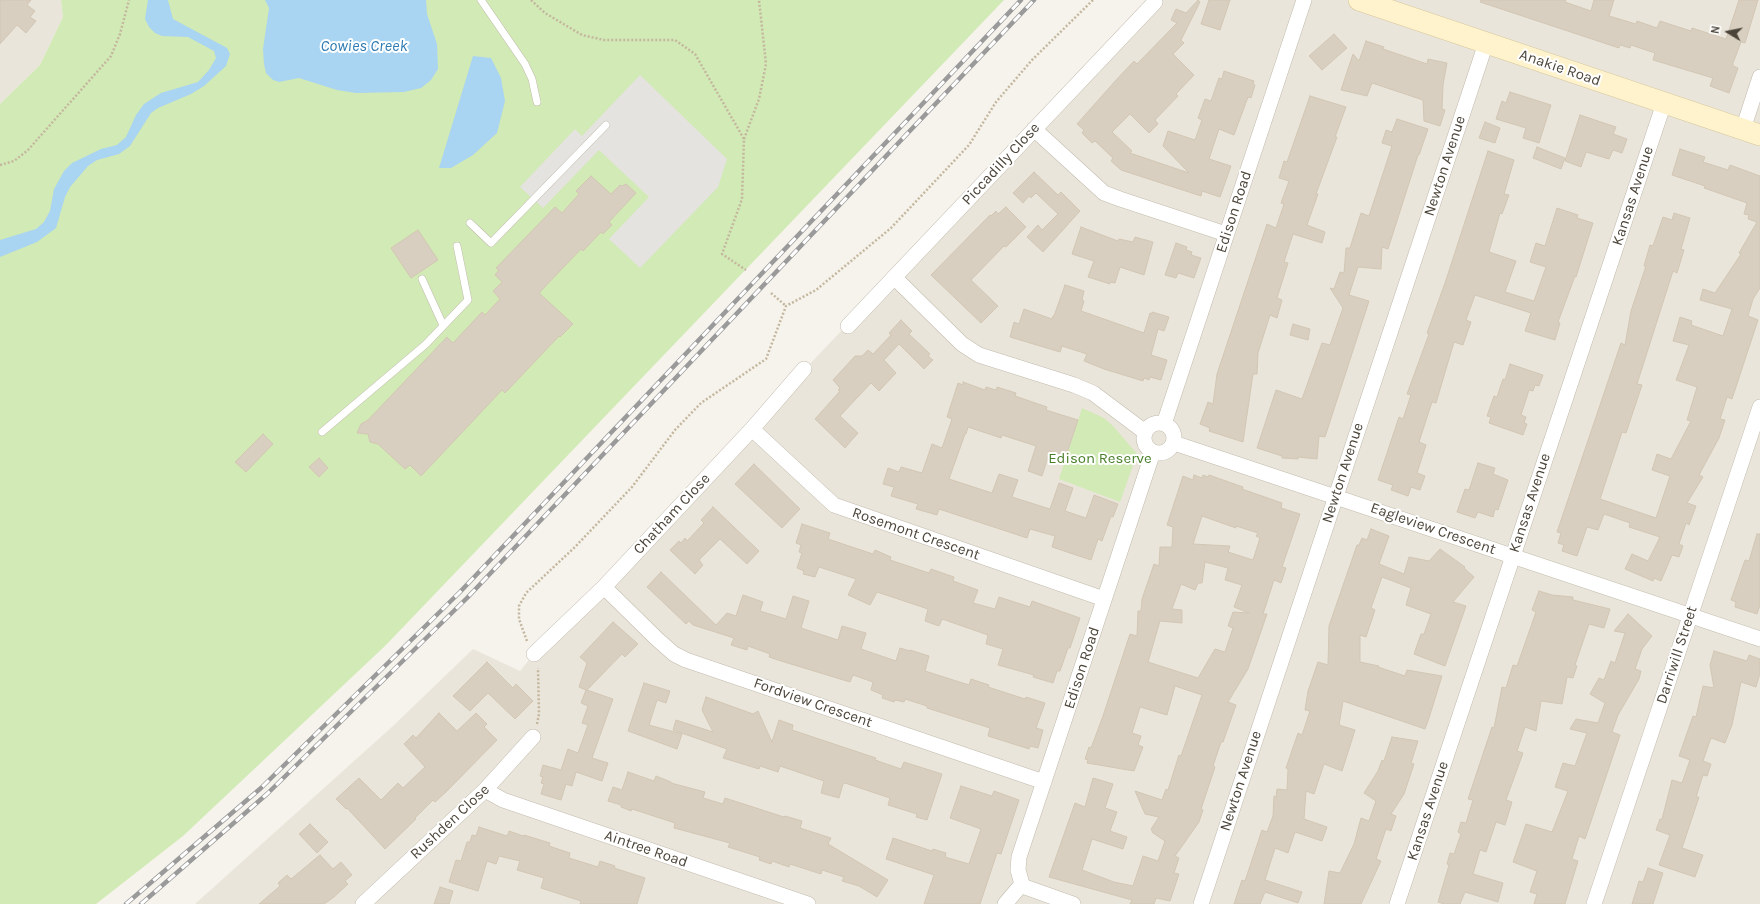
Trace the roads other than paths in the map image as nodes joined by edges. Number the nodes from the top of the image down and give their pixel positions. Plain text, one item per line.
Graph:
1 (480, 0) edge
2 (1304, 0) edge
3 (1359, 0) edge
4 (1155, 2) dead end
5 (1486, 43) junction
6 (1760, 77) edge
7 (537, 102) dead end
8 (1664, 103) junction
9 (606, 125) dead end
10 (1034, 129) junction
11 (1752, 132) edge
12 (470, 223) dead end
13 (1226, 234) junction
14 (457, 246) dead end
15 (894, 277) junction
16 (422, 279) dead end
17 (443, 325) junction
18 (848, 326) dead end
19 (804, 369) dead end
20 (1760, 407) edge
21 (1164, 424) junction
22 (752, 429) junction
23 (322, 432) dead end
24 (1145, 432) junction
25 (1174, 443) junction
26 (1153, 452) junction
27 (1335, 496) junction
28 (1512, 556) junction
29 (604, 587) junction
30 (1104, 599) junction
31 (1690, 616) junction
32 (1760, 639) edge
33 (534, 654) road end
34 (533, 738) road end
35 (1044, 782) junction
36 (485, 790) junction
37 (1023, 885) junction
38 (363, 904) edge
39 (808, 904) edge
40 (1005, 904) edge
41 (1073, 904) edge
42 (1200, 904) edge
43 (1397, 904) edge
44 (1594, 904) edge

1 - 7 lane
2 - 13 street, Edison Road
3 - 5 main road, Anakie Road
4 - 10 street, Piccadilly Close
5 - 8 main road, Anakie Road
5 - 27 street, Newton Avenue
6 - 11 street
8 - 11 main road, Anakie Road
8 - 28 street, Kansas Avenue
9 - 12 lane
10 - 13 street
10 - 15 street, Piccadilly Close
13 - 21 street, Edison Road
14 - 17 lane
15 - 18 street, Piccadilly Close
15 - 24 street
16 - 17 lane
17 - 23 lane
19 - 22 street, Chatham Close
20 - 31 street, Darriwill Street
21 - 24 street
21 - 25 street
22 - 29 street, Chatham Close
22 - 30 street, Rosemont Crescent
24 - 26 street
25 - 26 street
25 - 27 street, Eagleview Crescent
26 - 30 street, Edison Road
27 - 28 street, Eagleview Crescent
27 - 42 street, Newton Avenue
28 - 31 street, Eagleview Crescent
28 - 43 street, Kansas Avenue
29 - 33 street, Chatham Close
29 - 35 street, Fordview Crescent
30 - 35 street, Edison Road
31 - 32 street, Eagleview Crescent
31 - 44 street, Darriwill Street
34 - 36 street, Rushden Close
35 - 37 street, Edison Road
36 - 38 street, Rushden Close
36 - 39 street, Aintree Road
37 - 40 street
37 - 41 street

